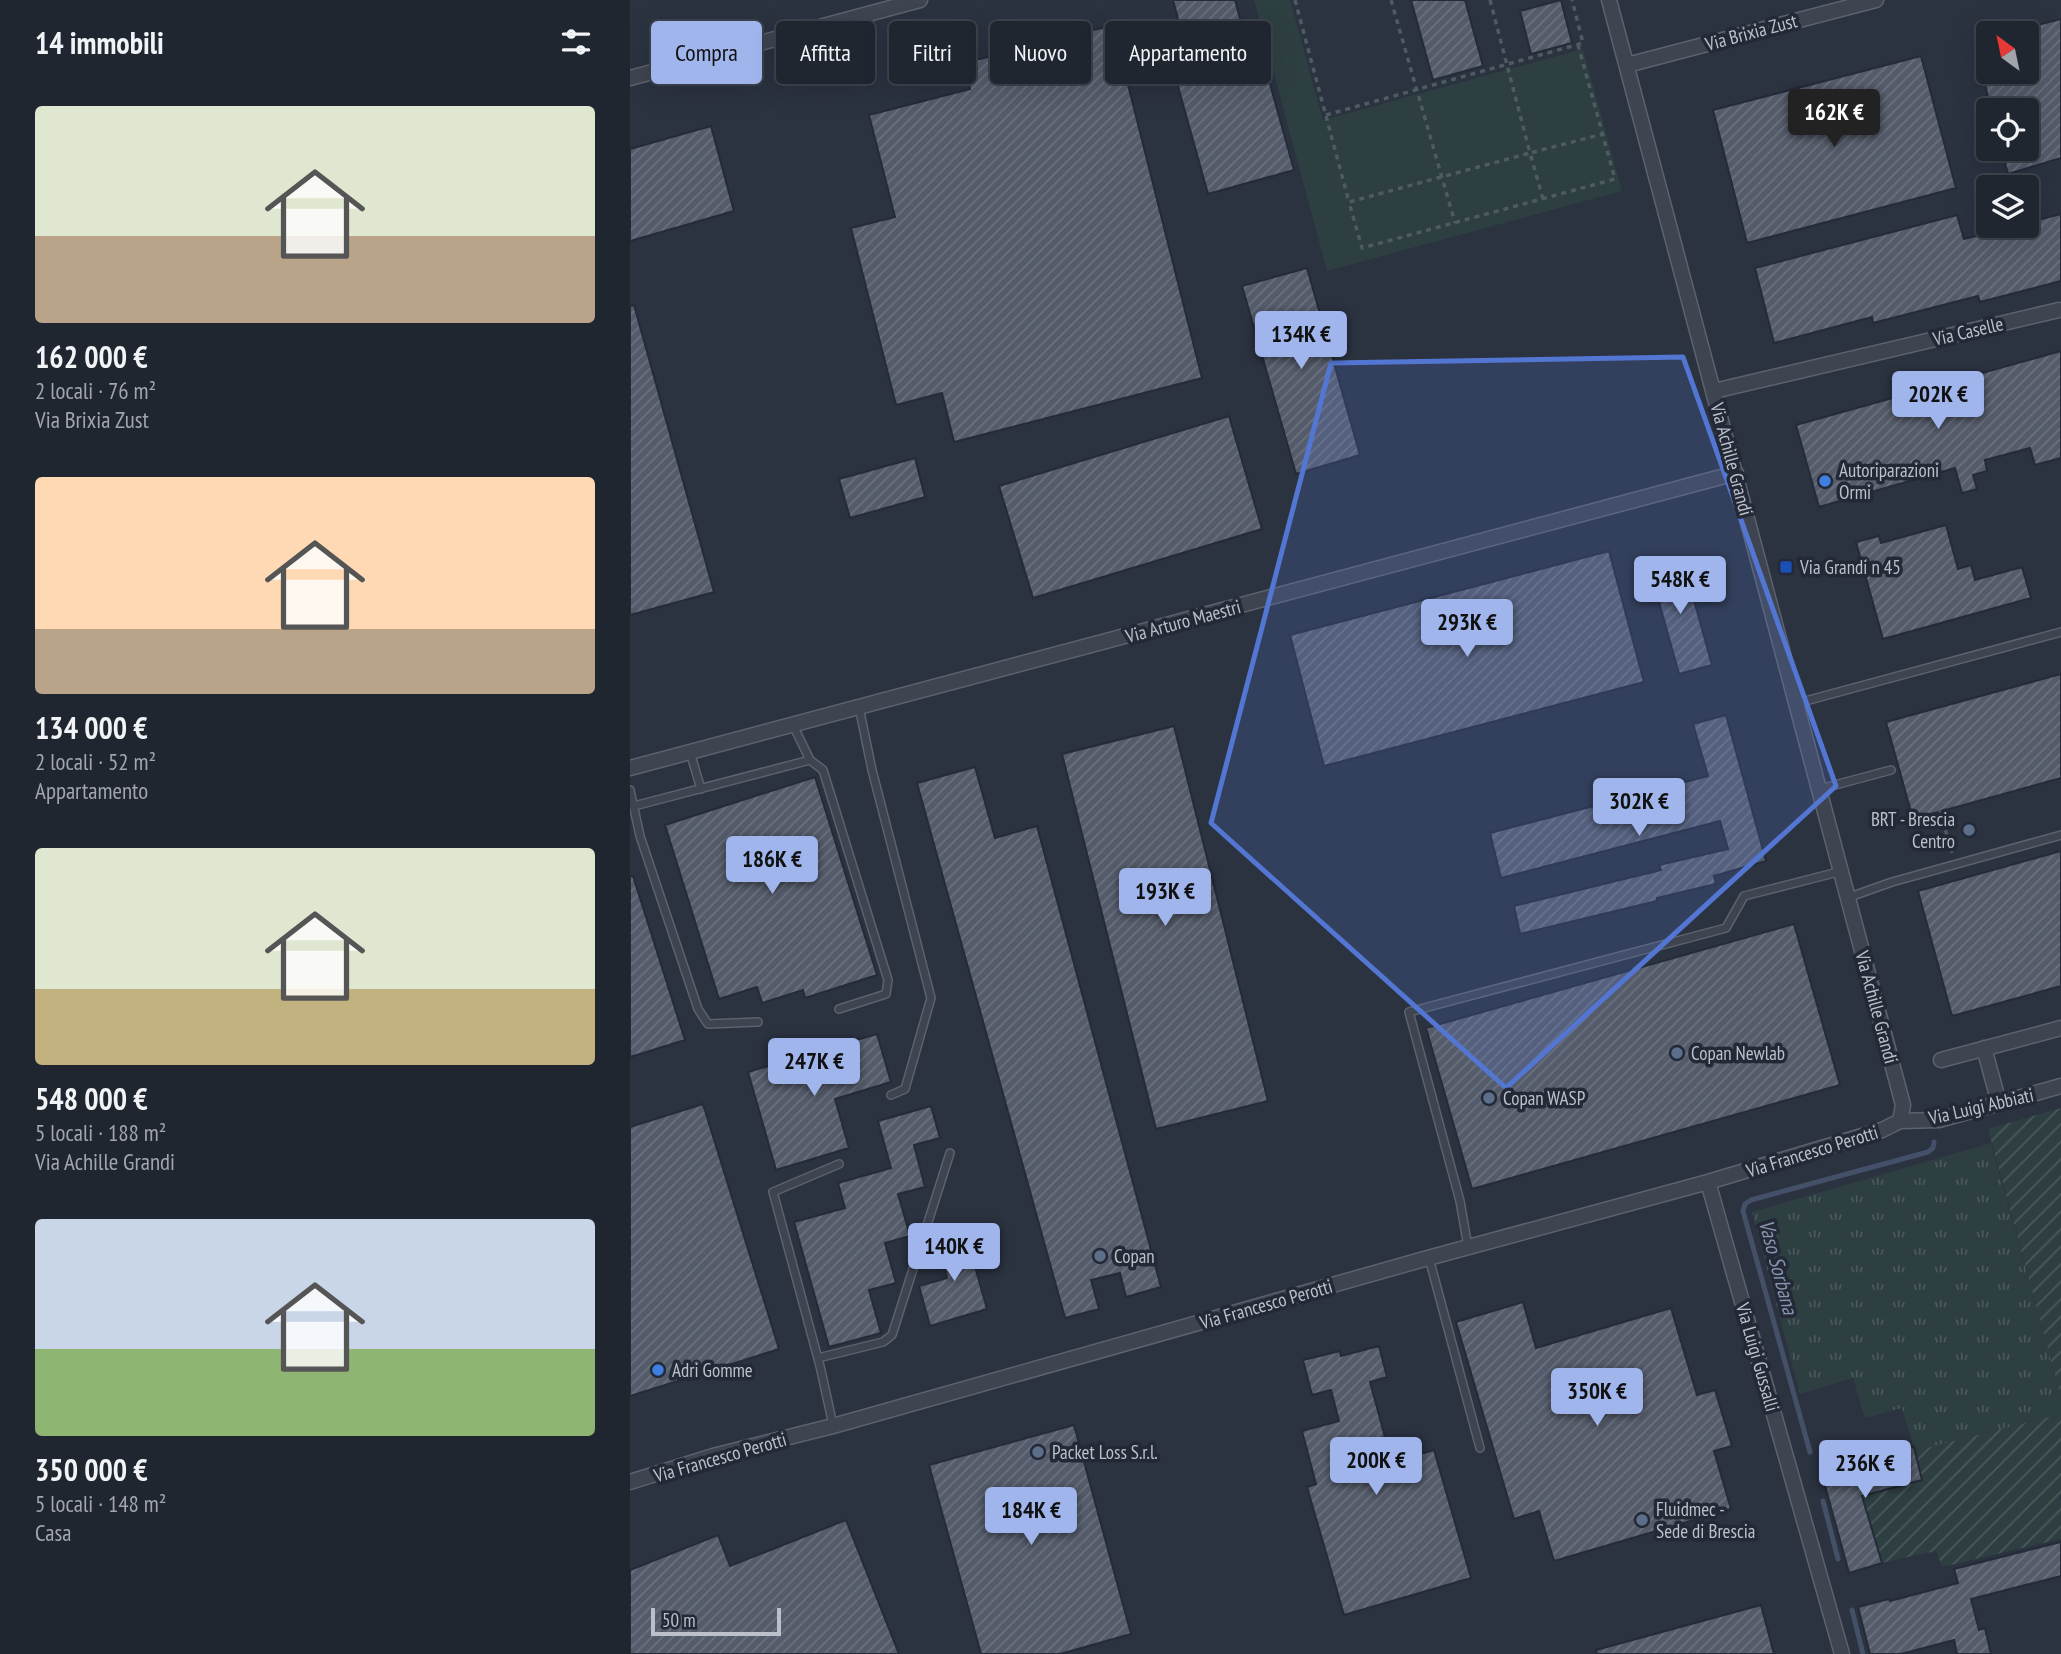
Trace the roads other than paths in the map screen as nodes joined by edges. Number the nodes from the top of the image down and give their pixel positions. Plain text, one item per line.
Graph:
1 (920, 0) edge
2 (1609, 0) edge
3 (1875, 0) edge
4 (1627, 65) junction
5 (630, 78) edge
6 (2059, 310) dead end
7 (1714, 391) junction
8 (1736, 473) junction
9 (2061, 632) edge
10 (1798, 703) junction
11 (859, 707) junction
12 (793, 725) junction
13 (690, 752) junction
14 (810, 760) junction
15 (630, 768) edge
16 (1891, 771) dead end
17 (701, 789) junction
18 (1820, 789) junction
19 (630, 790) edge
20 (634, 806) junction
21 (2061, 835) edge
22 (1842, 871) junction
23 (1847, 898) junction
24 (839, 1009) dead end
25 (758, 1022) dead end
26 (2061, 1028) edge
27 (1984, 1048) junction
28 (1941, 1060) dead end
29 (2061, 1086) edge
30 (891, 1095) dead end
31 (1998, 1103) junction
32 (1900, 1121) junction
33 (950, 1153) dead end
34 (839, 1164) dead end
35 (1708, 1182) junction
36 (1468, 1248) junction
37 (1428, 1258) junction
38 (818, 1358) junction
39 (833, 1426) junction
40 (1480, 1448) dead end
41 (630, 1482) edge
42 (1842, 1654) edge

1 - 5 street
2 - 4 street, Via Achille Grandi
3 - 4 street, Via Brixia Zust
4 - 7 street, Via Achille Grandi
6 - 7 street, Via Caselle
7 - 8 street, Via Achille Grandi
8 - 10 street, Via Achille Grandi
8 - 11 street, Via Arturo Maestri
9 - 10 lane
10 - 18 street, Via Achille Grandi
11 - 12 street, Via Arturo Maestri
11 - 30 lane
12 - 13 street, Via Arturo Maestri
12 - 14 lane
13 - 15 street, Via Arturo Maestri
13 - 17 lane
14 - 17 lane
14 - 24 lane
16 - 18 lane
17 - 20 lane
18 - 22 street, Via Achille Grandi
19 - 20 lane
20 - 25 lane
21 - 23 lane
22 - 23 street, Via Achille Grandi
22 - 36 lane
23 - 32 street, Via Achille Grandi
26 - 27 street
27 - 28 street
27 - 31 street
29 - 31 street, Via Luigi Abbiati
31 - 32 street, Via Luigi Abbiati
32 - 35 street, Via Francesco Perotti
33 - 38 lane
34 - 38 lane
35 - 36 street, Via Francesco Perotti
35 - 42 street, Via Luigi Gussalli
36 - 37 street, Via Francesco Perotti
37 - 39 street, Via Francesco Perotti
37 - 40 lane
38 - 39 lane
39 - 41 street, Via Francesco Perotti

